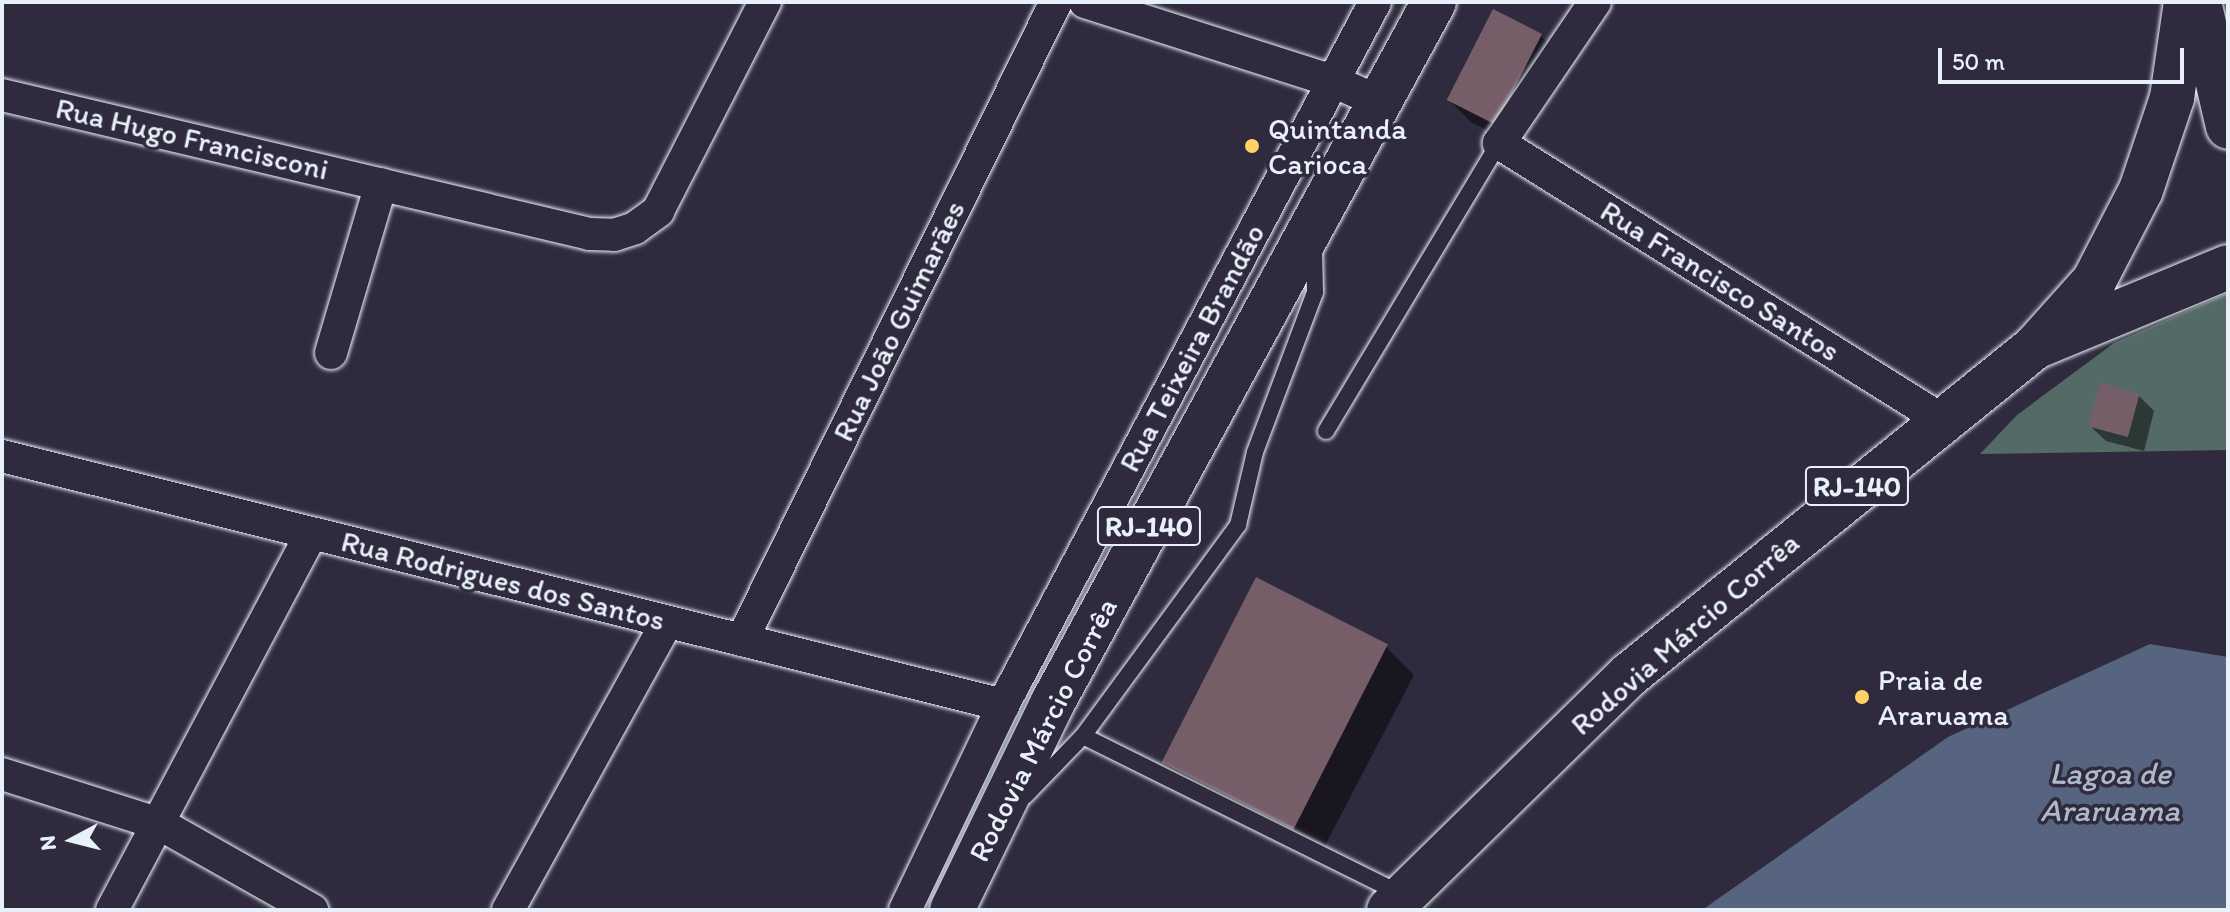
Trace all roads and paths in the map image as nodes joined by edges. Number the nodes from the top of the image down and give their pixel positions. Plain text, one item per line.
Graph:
1 (765, 2) edge
2 (1056, 2) edge
3 (1085, 2) edge
4 (1375, 2) edge
5 (1434, 2) edge
6 (1595, 2) edge
7 (2186, 2) edge
8 (2199, 2) edge
9 (1333, 81) junction
10 (2, 95) edge
11 (1377, 101) junction
12 (2228, 127) edge
13 (1499, 143) junction
14 (381, 184) junction
15 (1314, 221) junction
16 (2228, 267) edge
17 (2035, 347) junction
18 (331, 353) dead end
19 (1942, 420) junction
20 (1326, 431) dead end
21 (2, 456) edge
22 (311, 534) junction
23 (667, 622) junction
24 (742, 640) junction
25 (1003, 705) junction
26 (1083, 736) junction
27 (2, 774) edge
28 (160, 824) junction
29 (989, 833) junction
30 (1396, 903) edge
31 (112, 910) edge
32 (312, 910) edge
33 (508, 910) edge
34 (905, 910) edge
35 (952, 910) edge

1 - 14 street, Rua Hugo Francisconi
2 - 24 street, Rua João Guimarães
3 - 9 street
4 - 9 street, Rua Teixeira Brandão
5 - 11 main road, Rodovia Márcio Corrêa / RJ-140
6 - 13 street
7 - 17 main road, Rodovia Márcio Corrêa / RJ-140
8 - 12 main road
9 - 11 street
9 - 25 street, Rua Teixeira Brandão
10 - 14 street, Rua Hugo Francisconi
11 - 15 main road, Rodovia Márcio Corrêa / RJ-140
13 - 19 street, Rua Francisco Santos
13 - 20 lane
14 - 18 street
15 - 26 lane
15 - 29 main road, Rodovia Márcio Corrêa / RJ-140
16 - 17 main road
17 - 19 main road, Rodovia Márcio Corrêa / RJ-140
19 - 30 main road, Rodovia Márcio Corrêa / RJ-140
21 - 22 street, Rua Rodrigues dos Santos
22 - 23 street, Rua Rodrigues dos Santos
22 - 28 street
23 - 24 street, Rua Rodrigues dos Santos
23 - 33 street
24 - 25 street, Rua Rodrigues dos Santos
25 - 34 street, Rua Teixeira Brandão
26 - 29 lane
26 - 30 lane
27 - 28 street
28 - 31 street
28 - 32 street
29 - 35 main road, Rodovia Márcio Corrêa / RJ-140

